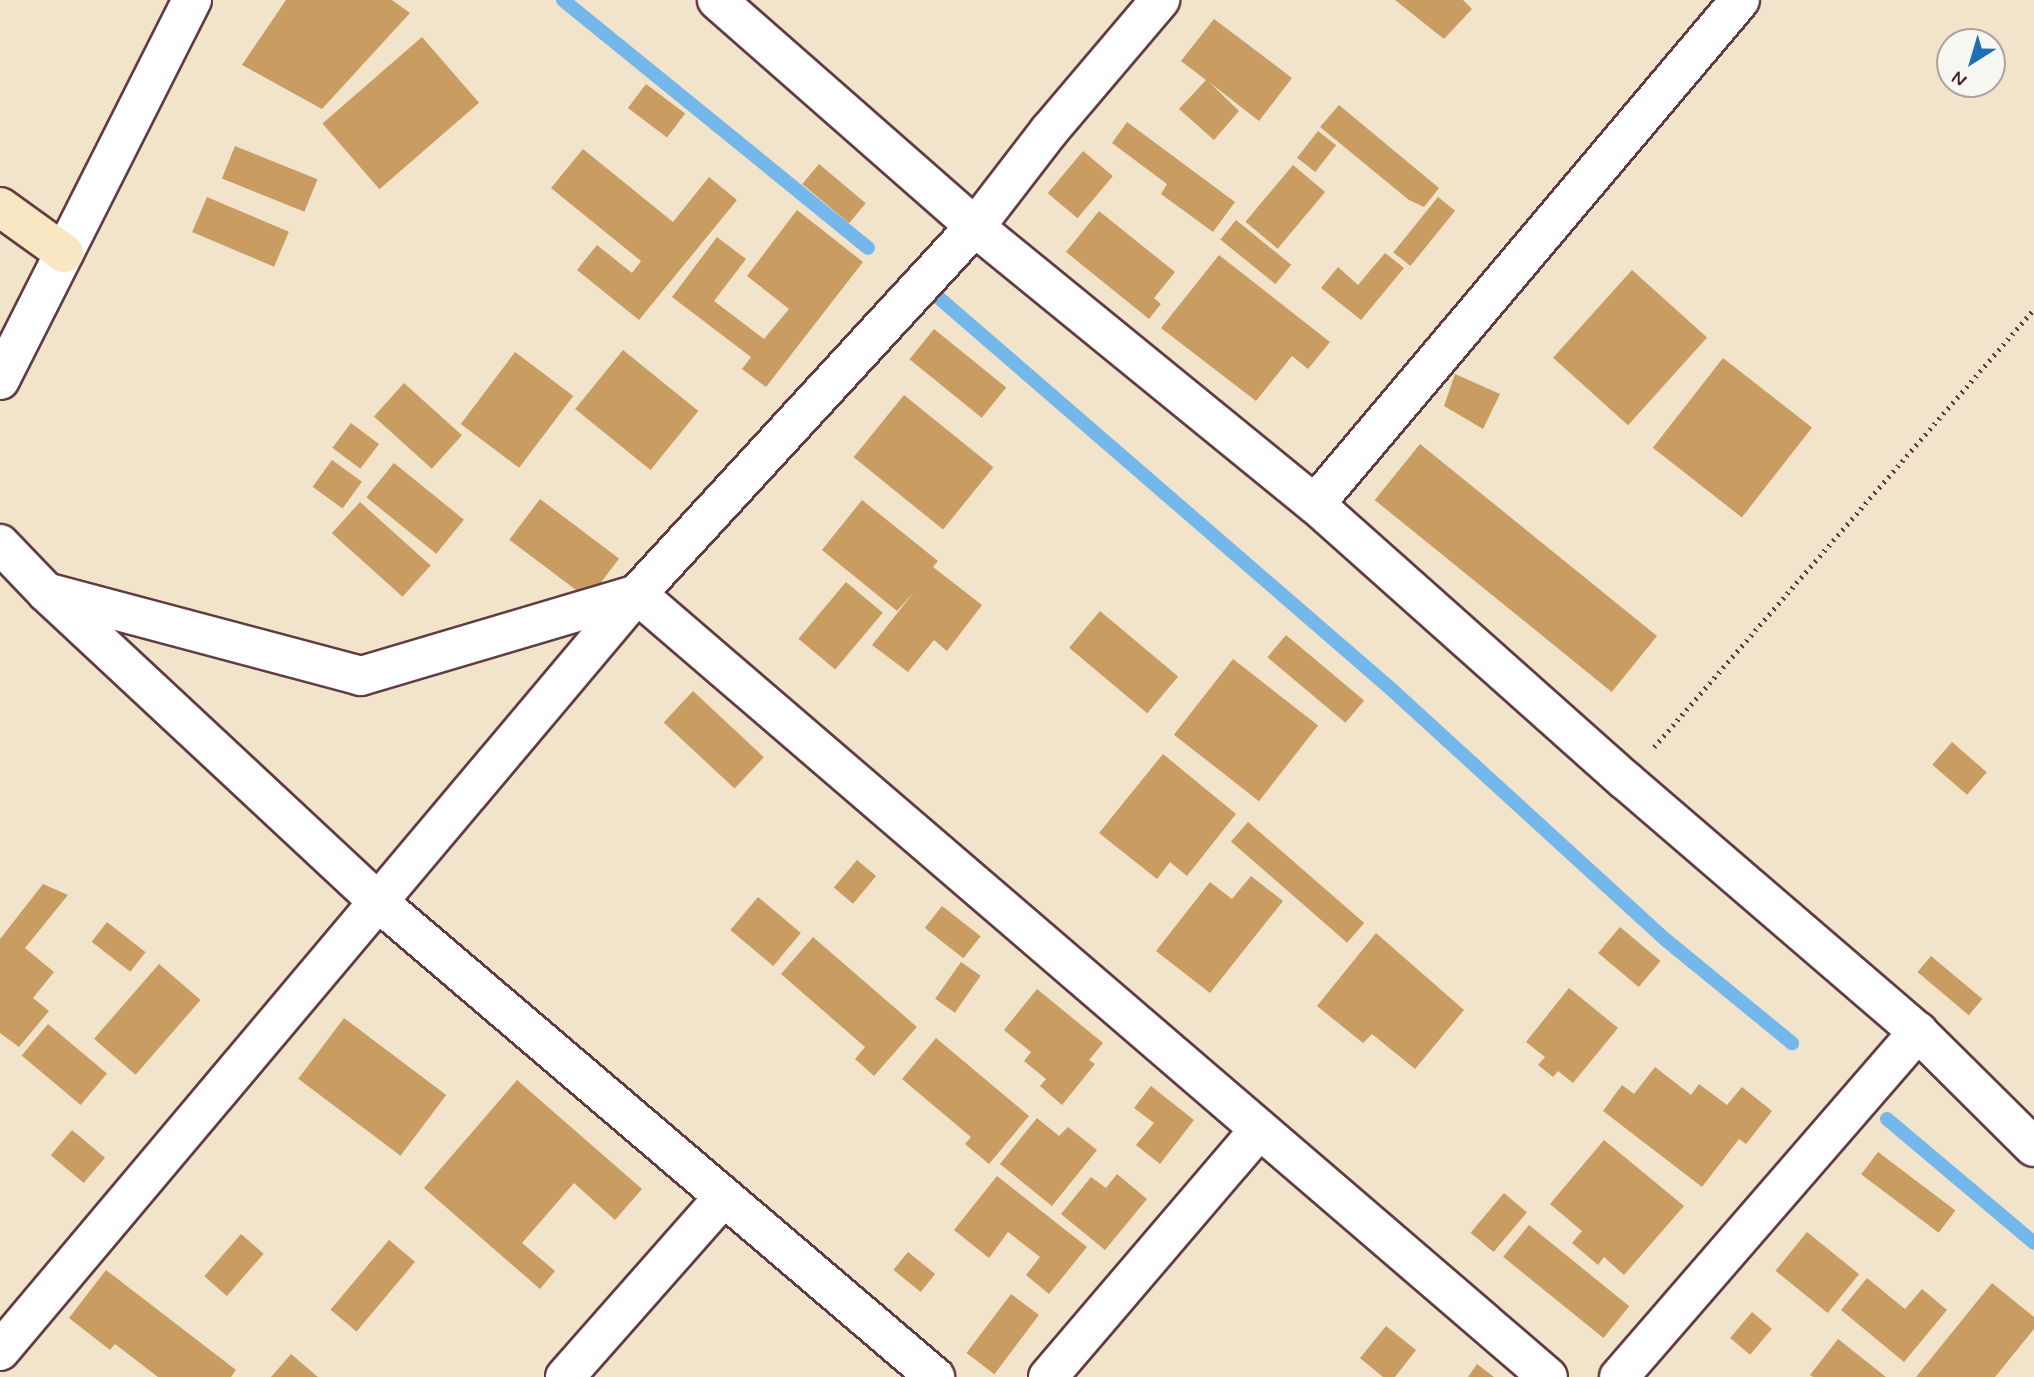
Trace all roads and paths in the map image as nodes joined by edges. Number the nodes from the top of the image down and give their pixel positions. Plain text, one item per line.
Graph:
1 (192, 0) edge
2 (718, 0) edge
3 (1160, 0) edge
4 (1740, 0) edge
5 (0, 207) edge
6 (975, 227) junction
7 (64, 253) junction
8 (2034, 309) edge
9 (0, 380) edge
10 (1315, 504) junction
11 (0, 544) edge
12 (46, 592) junction
13 (636, 594) junction
14 (1625, 780) junction
15 (376, 900) junction
16 (1918, 1032) junction
17 (1258, 1131) junction
18 (2034, 1147) edge
19 (723, 1198) junction
20 (0, 1351) edge
21 (565, 1377) edge
22 (935, 1377) edge
23 (1048, 1377) edge
24 (1548, 1377) edge
25 (1619, 1377) edge

1 - 7 street
2 - 6 street
3 - 6 street
4 - 10 street
5 - 7 street
6 - 10 street
6 - 13 street
7 - 9 street
8 - 14 path
10 - 14 street
11 - 12 street
12 - 13 street
12 - 15 street
13 - 15 street
13 - 17 street
14 - 16 street
15 - 19 street
15 - 20 street
16 - 18 street
16 - 25 street
17 - 23 street
17 - 24 street
19 - 21 street
19 - 22 street

